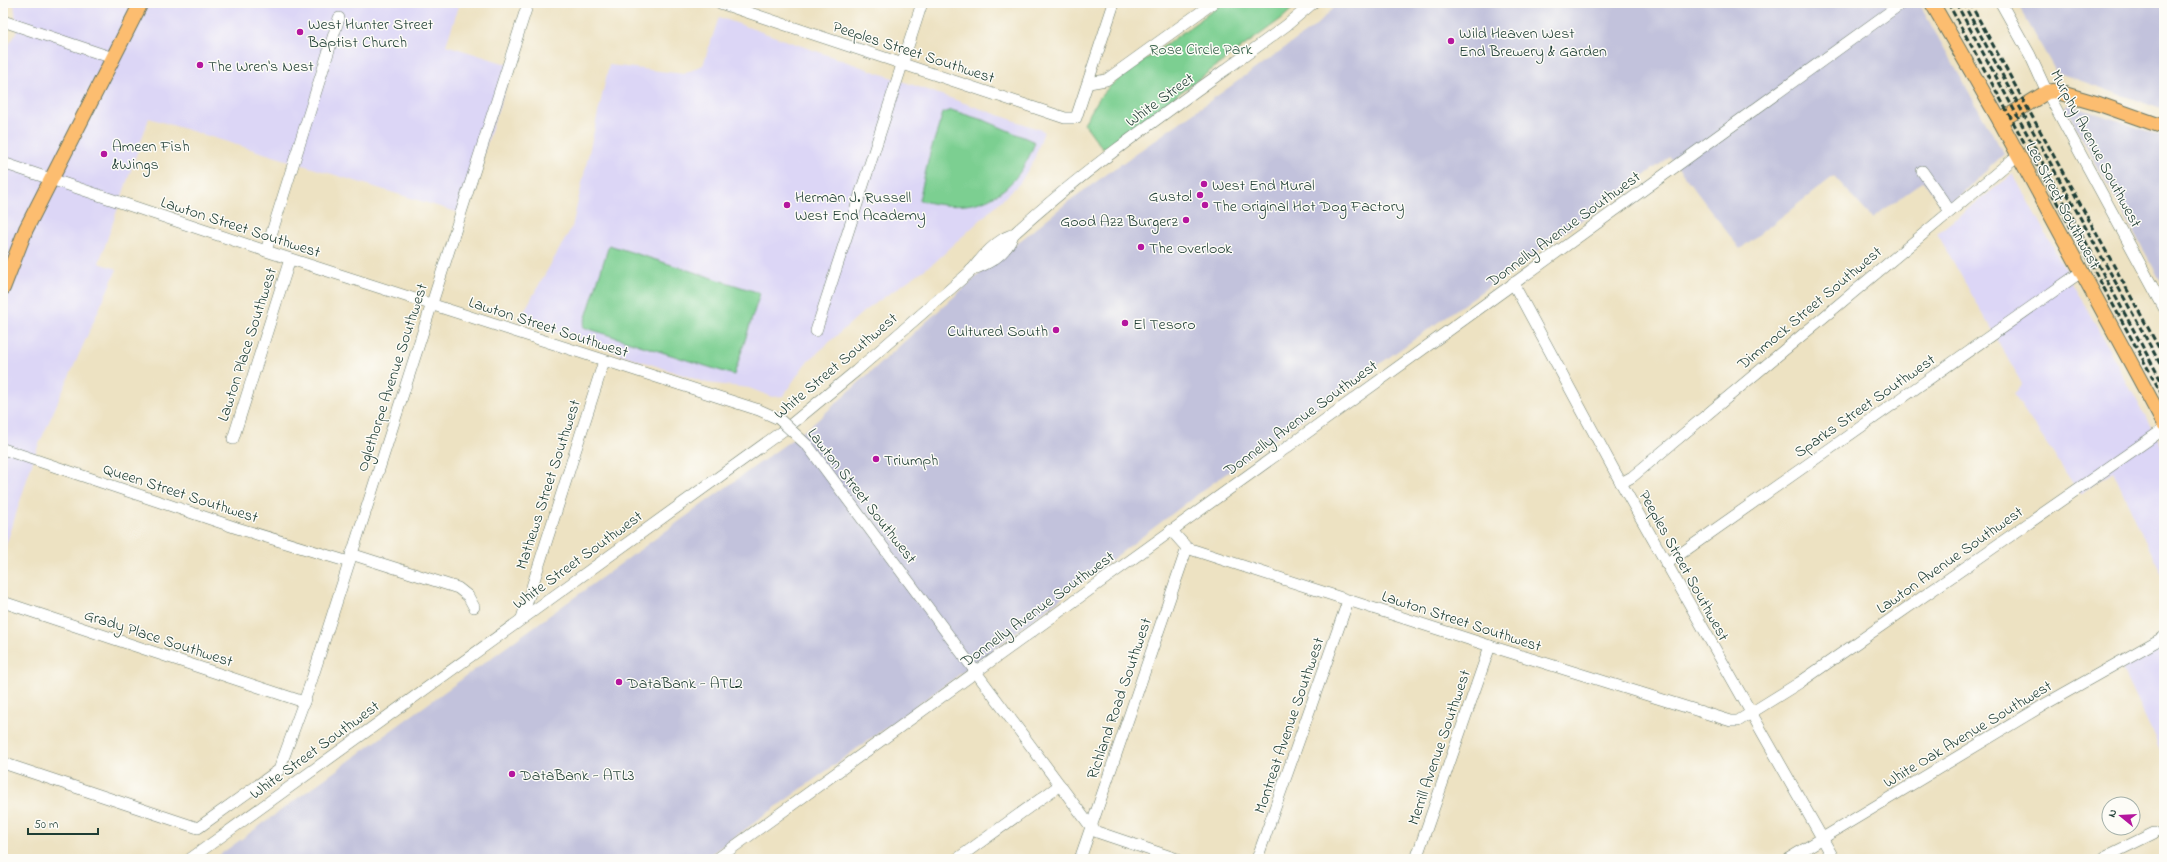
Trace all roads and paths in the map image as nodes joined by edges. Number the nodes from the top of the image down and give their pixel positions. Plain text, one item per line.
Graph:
1 (141, 3) edge
2 (528, 3) edge
3 (721, 3) edge
4 (922, 3) edge
5 (1114, 3) edge
6 (1212, 3) edge
7 (1313, 3) edge
8 (1902, 3) edge
9 (1932, 3) edge
10 (2001, 3) edge
11 (339, 18) dead end
12 (3, 20) edge
13 (113, 58) junction
14 (904, 64) junction
15 (1089, 83) junction
16 (2047, 92) junction
17 (2000, 121) junction
18 (2164, 127) edge
19 (2018, 155) junction
20 (3, 163) edge
21 (1922, 171) dead end
22 (51, 179) junction
23 (1062, 192) joint
24 (1950, 211) junction
25 (266, 252) junction
26 (290, 259) junction
27 (2081, 272) junction
28 (1513, 283) junction
29 (3, 288) edge
30 (431, 305) junction
31 (2164, 308) edge
32 (816, 331) dead end
33 (604, 361) junction
34 (2164, 424) edge
35 (2164, 429) edge
36 (233, 439) dead end
37 (3, 449) edge
38 (1621, 483) junction
39 (1171, 530) junction
40 (1187, 548) junction
41 (350, 558) junction
42 (1666, 564) junction
43 (1348, 601) junction
44 (3, 602) edge
45 (474, 607) dead end
46 (522, 618) junction
47 (2164, 637) edge
48 (1490, 646) junction
49 (976, 672) junction
50 (304, 702) junction
51 (1751, 713) junction
52 (3, 763) edge
53 (1060, 785) junction
54 (1091, 827) junction
55 (2154, 833) dead end
56 (1822, 838) junction
57 (2104, 858) edge
58 (190, 859) edge
59 (718, 859) edge
60 (957, 859) edge
61 (1080, 859) edge
62 (1177, 859) edge
63 (1257, 859) edge
64 (1416, 859) edge
65 (1788, 859) edge
66 (1834, 859) edge

1 - 13 main road
2 - 30 street, Oglethorpe Avenue Southwest
3 - 14 street, Peeples Street Southwest
4 - 14 street
5 - 15 street
6 - 15 street
7 - 23 street, White Street
8 - 28 street, Donnelly Avenue Southwest
9 - 17 main road, Lee Street Southwest
10 - 16 street, Murphy Avenue Southwest
11 - 25 street
12 - 13 street
13 - 22 main road
14 - 15 street, Peeples Street Southwest
14 - 32 street
16 - 17 main road
16 - 18 main road
16 - 31 street, Murphy Avenue Southwest
17 - 19 main road, Lee Street Southwest
19 - 24 street, Dimmock Street Southwest
19 - 27 main road, Lee Street Southwest
20 - 22 street, Lawton Street Southwest
21 - 24 street
22 - 25 street, Lawton Street Southwest
22 - 29 main road
23 - 46 street, White Street Southwest
24 - 38 street, Dimmock Street Southwest
25 - 26 street, Lawton Street Southwest
26 - 30 street, Lawton Street Southwest
26 - 36 street, Lawton Place Southwest
27 - 34 main road, Lee Street Southwest
27 - 42 street, Sparks Street Southwest
28 - 38 street, Peeples Street Southwest
28 - 39 street, Donnelly Avenue Southwest
30 - 33 street, Lawton Street Southwest
30 - 41 street, Oglethorpe Avenue Southwest
33 - 46 street, Mathews Street Southwest
33 - 49 street, Lawton Street Southwest, bridge
35 - 51 street, Lawton Avenue Southwest
37 - 41 street, Queen Street Southwest
38 - 42 street, Peeples Street Southwest
39 - 40 street
39 - 49 street, Donnelly Avenue Southwest
40 - 43 street, Lawton Street Southwest
40 - 54 street, Richland Road Southwest
41 - 45 street, Queen Street Southwest
41 - 50 street, Oglethorpe Avenue Southwest
42 - 51 street, Peeples Street Southwest
43 - 48 street, Lawton Street Southwest
43 - 63 street, Montreat Avenue Southwest
44 - 50 street, Grady Place Southwest
46 - 58 street, White Street Southwest
47 - 56 street, White Oak Avenue Southwest
48 - 51 street, Lawton Street Southwest
48 - 64 street, Merrill Avenue Southwest
49 - 53 street, Lawton Street Southwest
49 - 59 street, Donnelly Avenue Southwest
50 - 52 street, Oglethorpe Avenue Southwest
51 - 56 street, Peeples Street Southwest
53 - 54 street, Lawton Street Southwest
53 - 60 street
54 - 61 street, Richland Road Southwest
54 - 62 street
55 - 57 street
56 - 65 street, White Oak Avenue Southwest
56 - 66 street, Peeples Street Southwest

